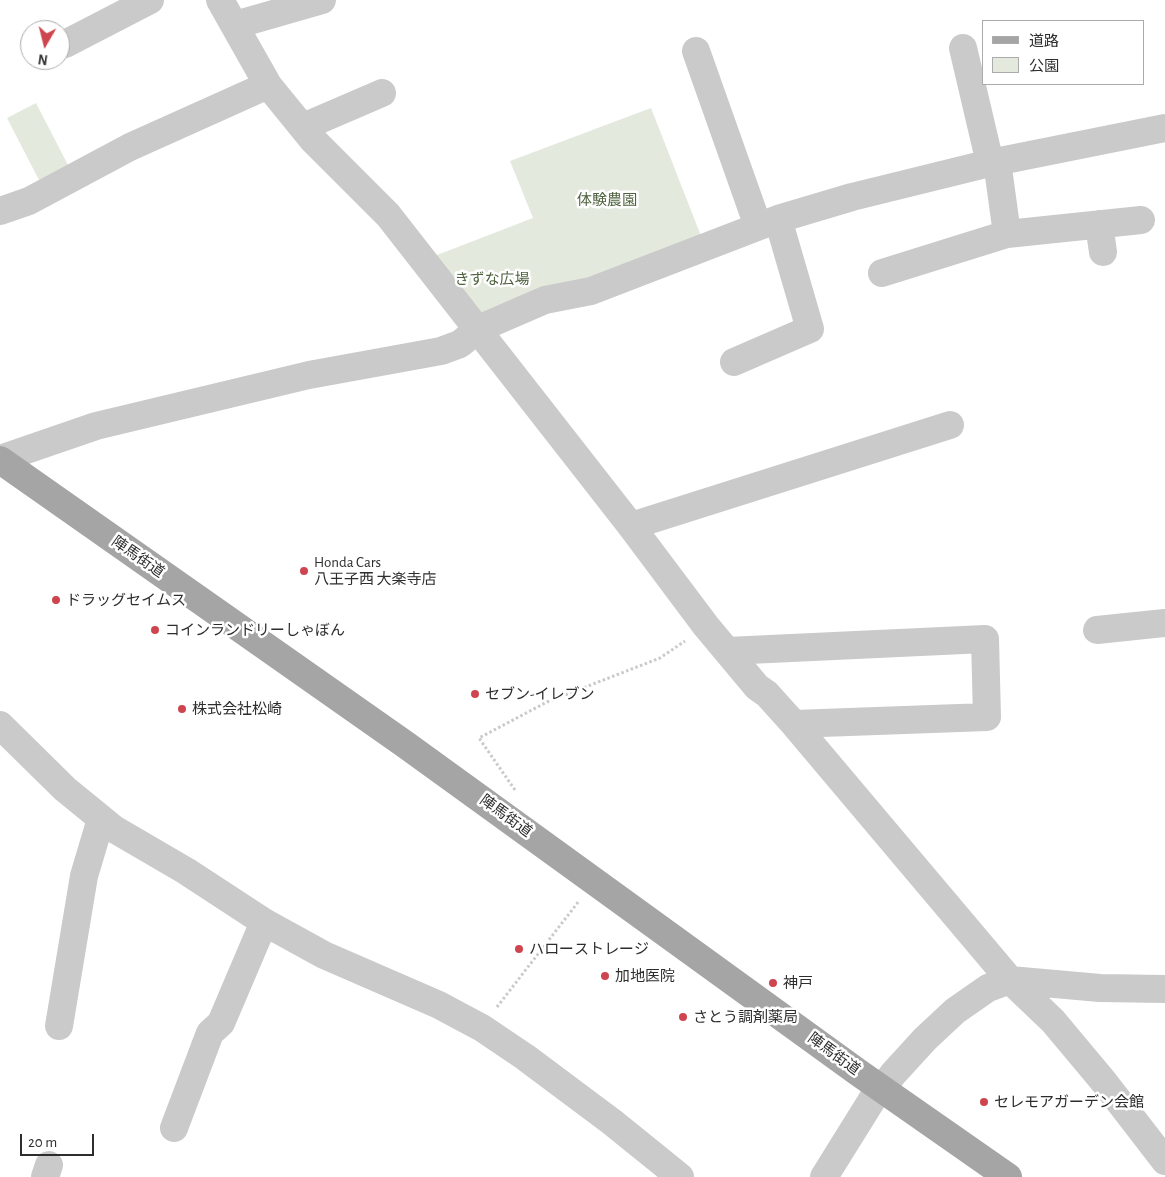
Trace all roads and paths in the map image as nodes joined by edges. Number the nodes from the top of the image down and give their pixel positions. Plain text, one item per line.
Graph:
1 (150, 0) edge
2 (220, 0) edge
3 (322, 0) edge
4 (236, 25) junction
5 (70, 41) edge
6 (963, 48) dead end
7 (696, 51) dead end
8 (268, 85) junction
9 (382, 93) dead end
10 (303, 127) junction
11 (1165, 128) edge
12 (993, 162) junction
13 (0, 211) edge
14 (1141, 220) dead end
15 (768, 223) junction
16 (1099, 224) junction
17 (1007, 234) junction
18 (1103, 252) dead end
19 (882, 273) dead end
20 (478, 329) junction
21 (734, 362) dead end
22 (950, 425) dead end
23 (0, 459) edge
24 (631, 526) junction
25 (1165, 623) edge
26 (706, 626) junction
27 (1096, 630) dead end
28 (727, 651) junction
29 (794, 724) junction
30 (0, 726) edge
31 (101, 819) junction
32 (524, 830) junction
33 (595, 881) junction
34 (264, 922) junction
35 (1010, 980) junction
36 (1165, 989) edge
37 (59, 1026) dead end
38 (482, 1028) junction
39 (881, 1088) junction
40 (174, 1128) dead end
41 (1165, 1161) edge
42 (680, 1177) edge
43 (824, 1177) edge
44 (1008, 1177) edge

1 - 5 street
2 - 4 street
3 - 4 street
4 - 8 street
6 - 12 street
7 - 15 street
8 - 10 street
8 - 13 street
9 - 10 street
10 - 20 street
11 - 12 street
12 - 15 street
12 - 17 street
14 - 16 street
15 - 20 street
15 - 21 street
16 - 17 street
16 - 18 street
17 - 19 street
20 - 23 street
20 - 24 street
22 - 24 street
23 - 32 main road, 陣馬街道
24 - 26 street
25 - 27 street
26 - 28 street
26 - 32 path
28 - 29 street
28 - 29 street
29 - 35 street
30 - 31 street
31 - 34 street
31 - 37 street
32 - 33 main road, 陣馬街道
33 - 38 path
33 - 39 main road, 陣馬街道
34 - 38 street
34 - 40 street
35 - 36 street
35 - 39 street
35 - 41 street
38 - 42 street
39 - 43 street
39 - 44 main road, 陣馬街道

